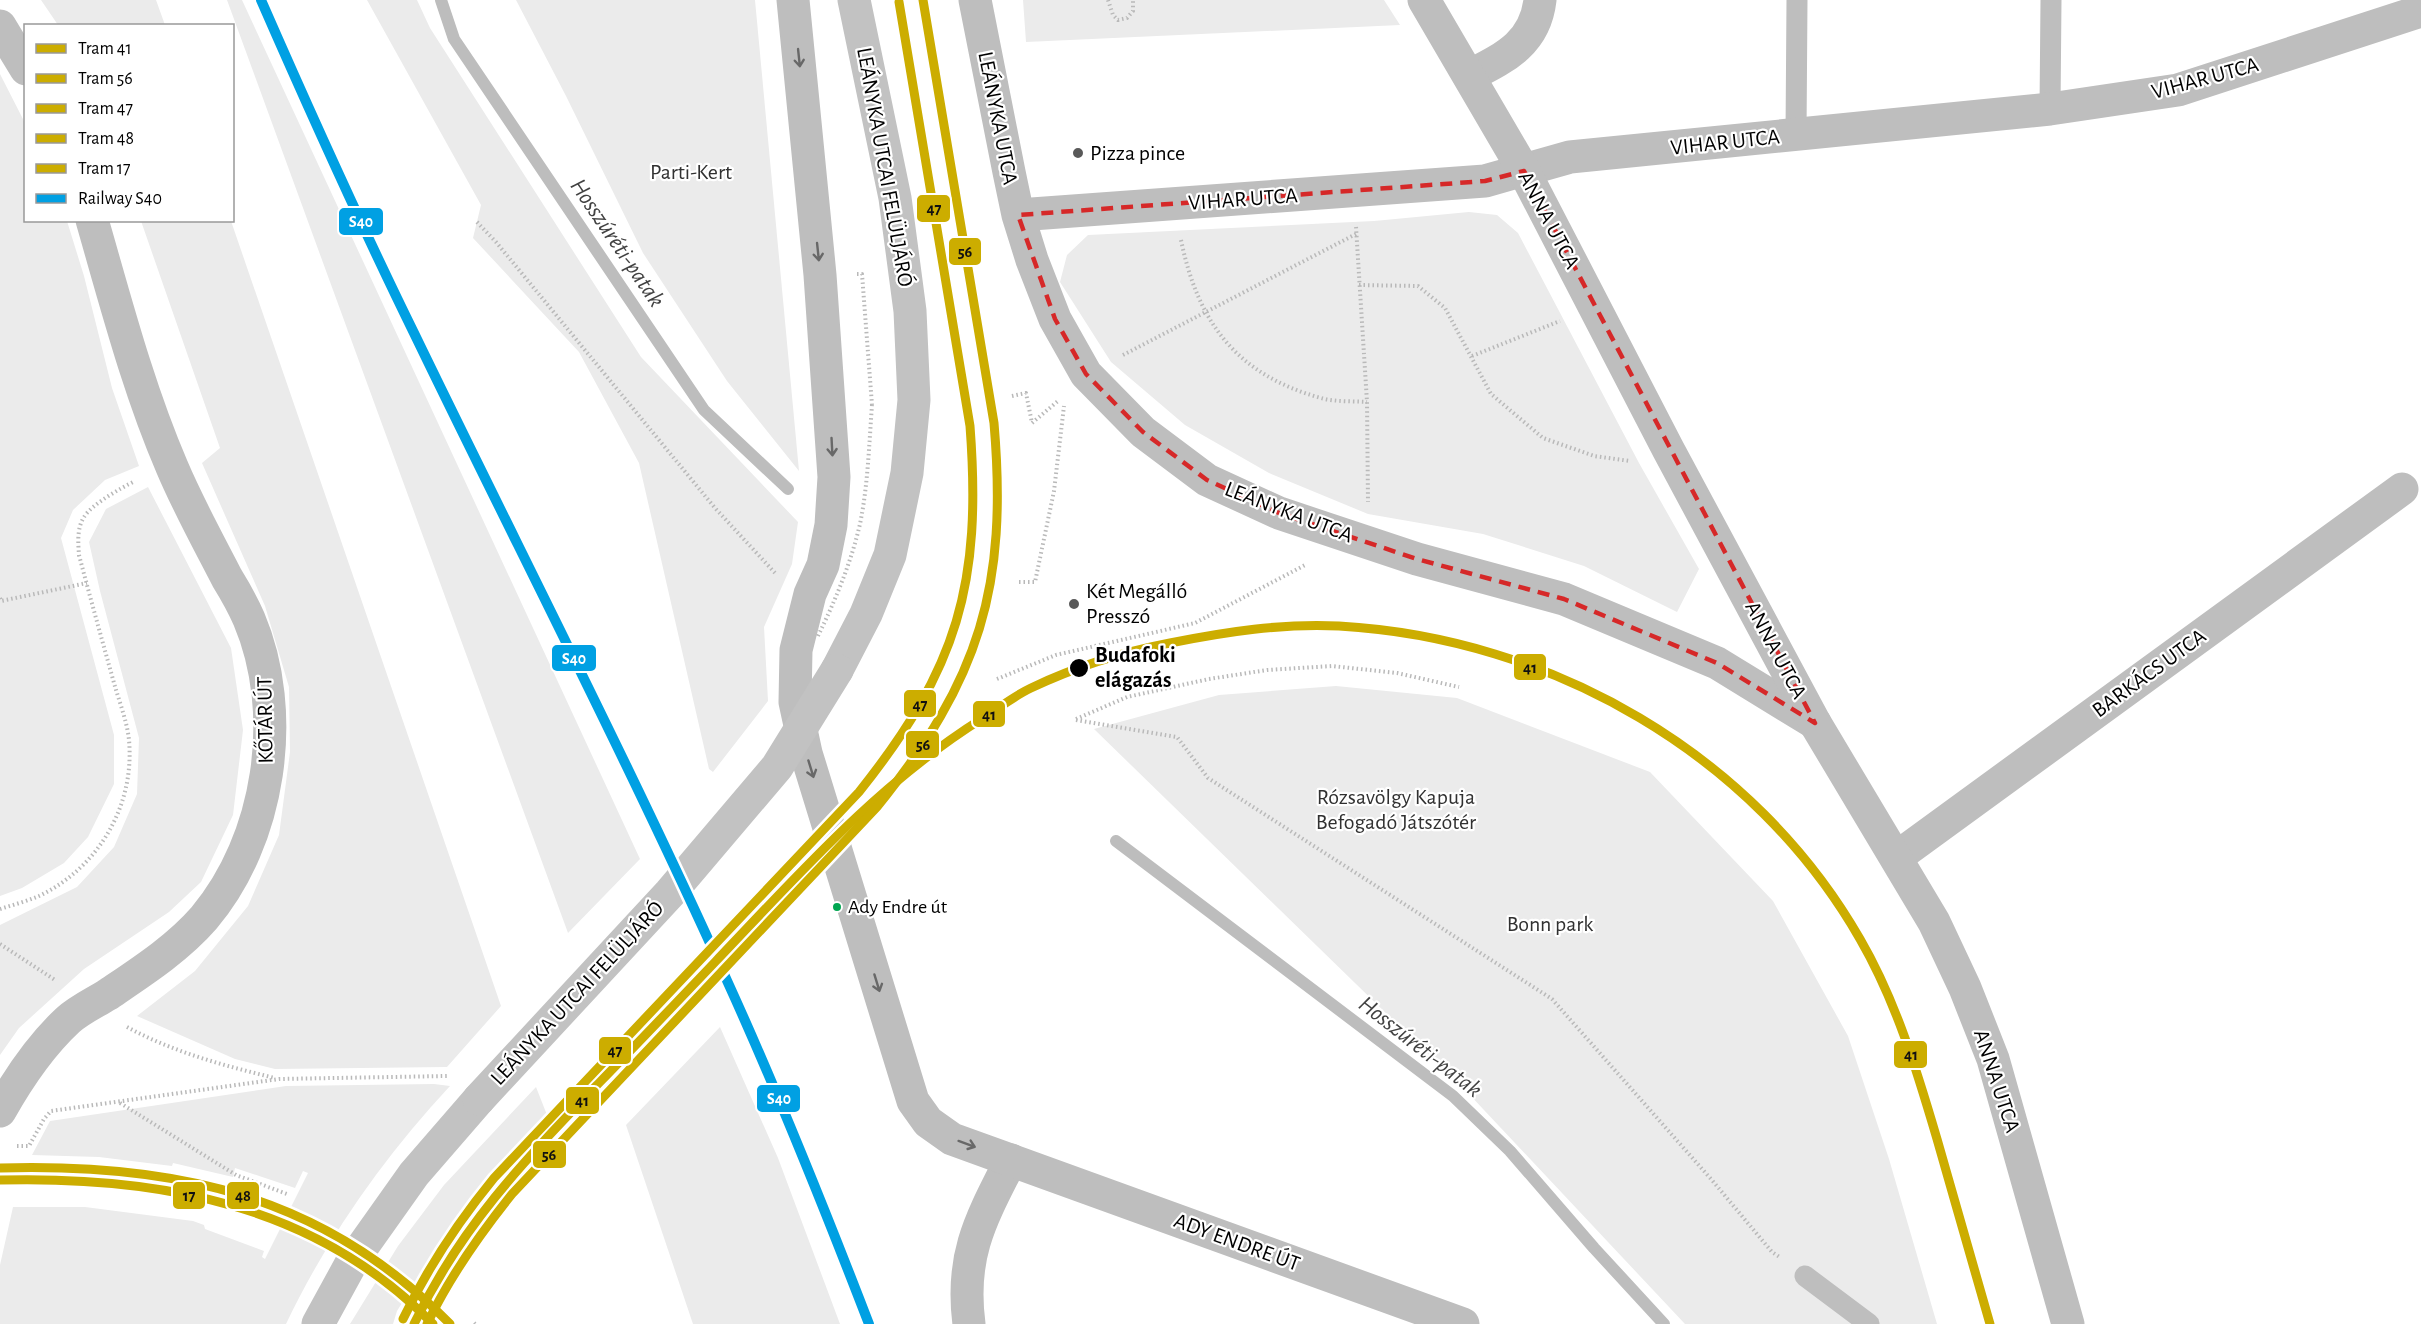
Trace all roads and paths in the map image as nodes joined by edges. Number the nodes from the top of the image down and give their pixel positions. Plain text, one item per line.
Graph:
1 (793, 0) edge
2 (854, 0) edge
3 (975, 0) edge
4 (1107, 0) edge
5 (1133, 0) edge
6 (1424, 0) edge
7 (1540, 0) edge
8 (1797, 0) edge
9 (2051, 0) edge
10 (2421, 11) edge
11 (0, 26) edge
12 (24, 66) edge
13 (1469, 76) junction
14 (2050, 109) junction
15 (1796, 135) junction
16 (1524, 171) junction
17 (1353, 191) junction
18 (1178, 204) junction
19 (1018, 215) junction
20 (93, 222) edge
21 (477, 222) dead end
22 (1356, 234) junction
23 (862, 273) dead end
24 (1359, 285) junction
25 (1594, 308) junction
26 (1205, 312) junction
27 (1472, 356) junction
28 (1076, 384) junction
29 (1012, 396) dead end
30 (1367, 402) junction
31 (1668, 449) junction
32 (171, 465) junction
33 (2402, 489) dead end
34 (1355, 538) junction
35 (1019, 582) dead end
36 (87, 583) junction
37 (810, 594) junction
38 (0, 598) edge
39 (816, 640) dead end
40 (997, 679) dead end
41 (1459, 687) dead end
42 (1815, 723) junction
43 (1897, 857) junction
44 (0, 909) edge
45 (451, 1076) dead end
46 (118, 1102) junction
47 (0, 1111) edge
48 (29, 1146) dead end
49 (1011, 1160) junction
50 (287, 1194) dead end
51 (1805, 1276) joint
52 (1419, 1316) edge
53 (318, 1324) edge
54 (969, 1324) edge
55 (1463, 1324) edge
56 (1869, 1324) edge
57 (2068, 1324) edge

1 -> 37 street, ADY ENDRE ÚT
2 - 53 main road, LEÁNYKA UTCAI FELÜLJÁRÓ, bridge
3 - 19 street, LEÁNYKA UTCA
4 - 5 path
6 - 13 street, ANNA UTCA
7 - 13 street
8 - 15 lane
9 - 14 lane
10 - 14 street, VIHAR UTCA
11 - 12 street
13 - 16 street, ANNA UTCA
14 - 15 street, VIHAR UTCA
15 - 16 street, VIHAR UTCA
16 - 17 street, VIHAR UTCA
16 - 25 street, ANNA UTCA
17 - 18 street, VIHAR UTCA
17 - 22 path
18 - 19 street, VIHAR UTCA
18 - 26 path
19 - 28 street, LEÁNYKA UTCA
20 - 32 street, KŐTÁR ÚT
21 - 37 path
22 - 24 path
22 - 26 path
23 - 39 path, bridge
24 - 27 path
24 - 30 path
25 - 27 path
25 - 31 street, ANNA UTCA
26 - 28 path
26 - 30 path
27 - 31 path
28 - 29 path
28 - 34 street, LEÁNYKA UTCA
28 - 35 path
30 - 34 path
31 - 42 street, ANNA UTCA
32 - 36 path
32 - 47 street, KŐTÁR ÚT
33 - 43 street, BARKÁCS UTCA
34 - 40 path
34 - 42 street, LEÁNYKA UTCA
36 - 38 path
36 - 44 path
37 -> 49 street, ADY ENDRE ÚT
41 - 51 path
42 - 43 street, ANNA UTCA
43 - 57 street, ANNA UTCA
45 - 46 path
46 - 48 path
46 - 50 path
49 - 52 street, ADY ENDRE ÚT
49 - 54 street
51 - 56 lane
52 - 55 street, ADY ENDRE ÚT

